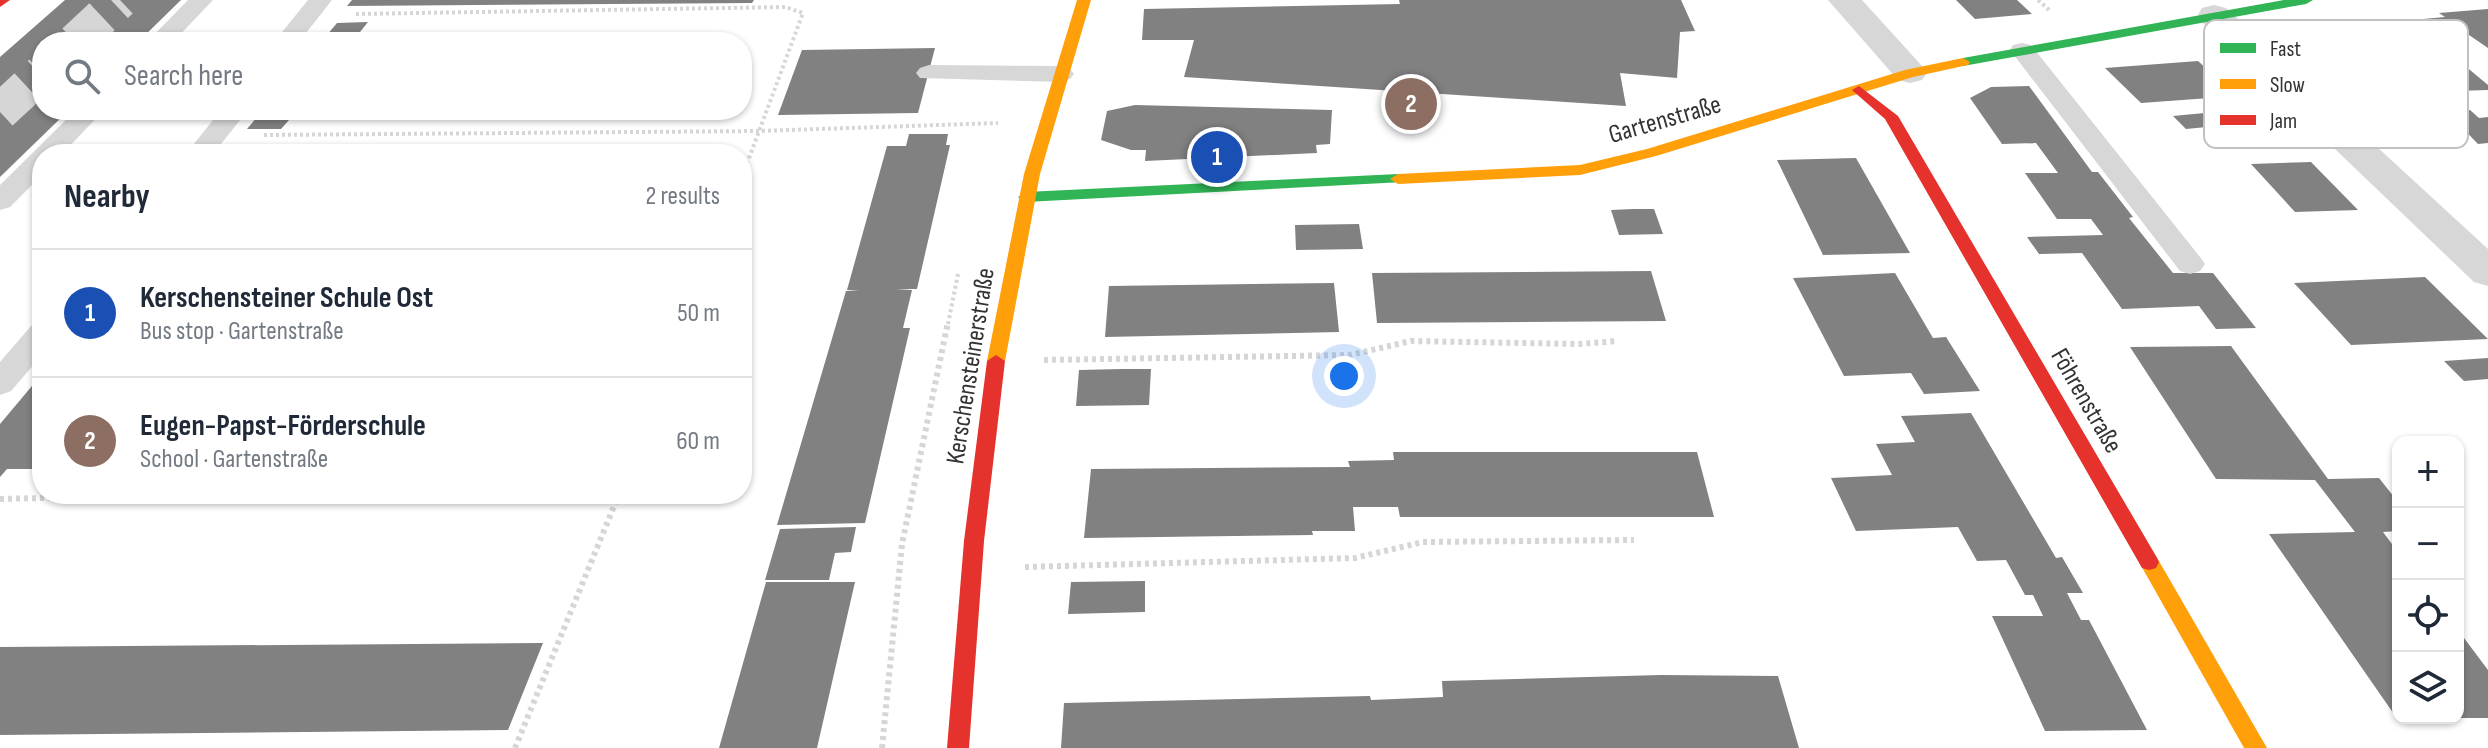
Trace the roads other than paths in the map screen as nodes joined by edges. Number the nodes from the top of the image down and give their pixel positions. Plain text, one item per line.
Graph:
1 (201, 0) edge
2 (1084, 0) edge
3 (1844, 0) edge
4 (2306, 0) edge
5 (313, 7) edge
6 (2214, 15) junction
7 (2219, 20) edge
8 (169, 32) edge
9 (294, 32) edge
10 (2022, 50) junction
11 (1910, 73) junction
12 (927, 79) dead end
13 (1059, 80) junction
14 (1859, 90) junction
15 (81, 120) edge
16 (227, 120) edge
17 (57, 144) edge
18 (208, 144) edge
19 (2356, 148) edge
20 (32, 169) edge
21 (1026, 197) junction
22 (0, 201) edge
23 (2190, 264) dead end
24 (2488, 272) edge
25 (32, 346) edge
26 (0, 383) edge
27 (958, 748) edge
28 (2256, 748) edge

1 - 8 lane
2 - 13 street, Kerschensteinerstraße
3 - 11 street
4 - 6 street, Gartenstraße
5 - 9 lane
6 - 7 street
6 - 10 street, Gartenstraße
10 - 11 street, Gartenstraße
10 - 23 lane
11 - 14 street, Gartenstraße
12 - 13 lane
13 - 21 street, Kerschensteinerstraße
14 - 21 street, Gartenstraße
14 - 28 street, Föhrenstraße
15 - 17 lane
16 - 18 lane
19 - 24 street
20 - 22 lane
21 - 27 street, Kerschensteinerstraße
25 - 26 lane

